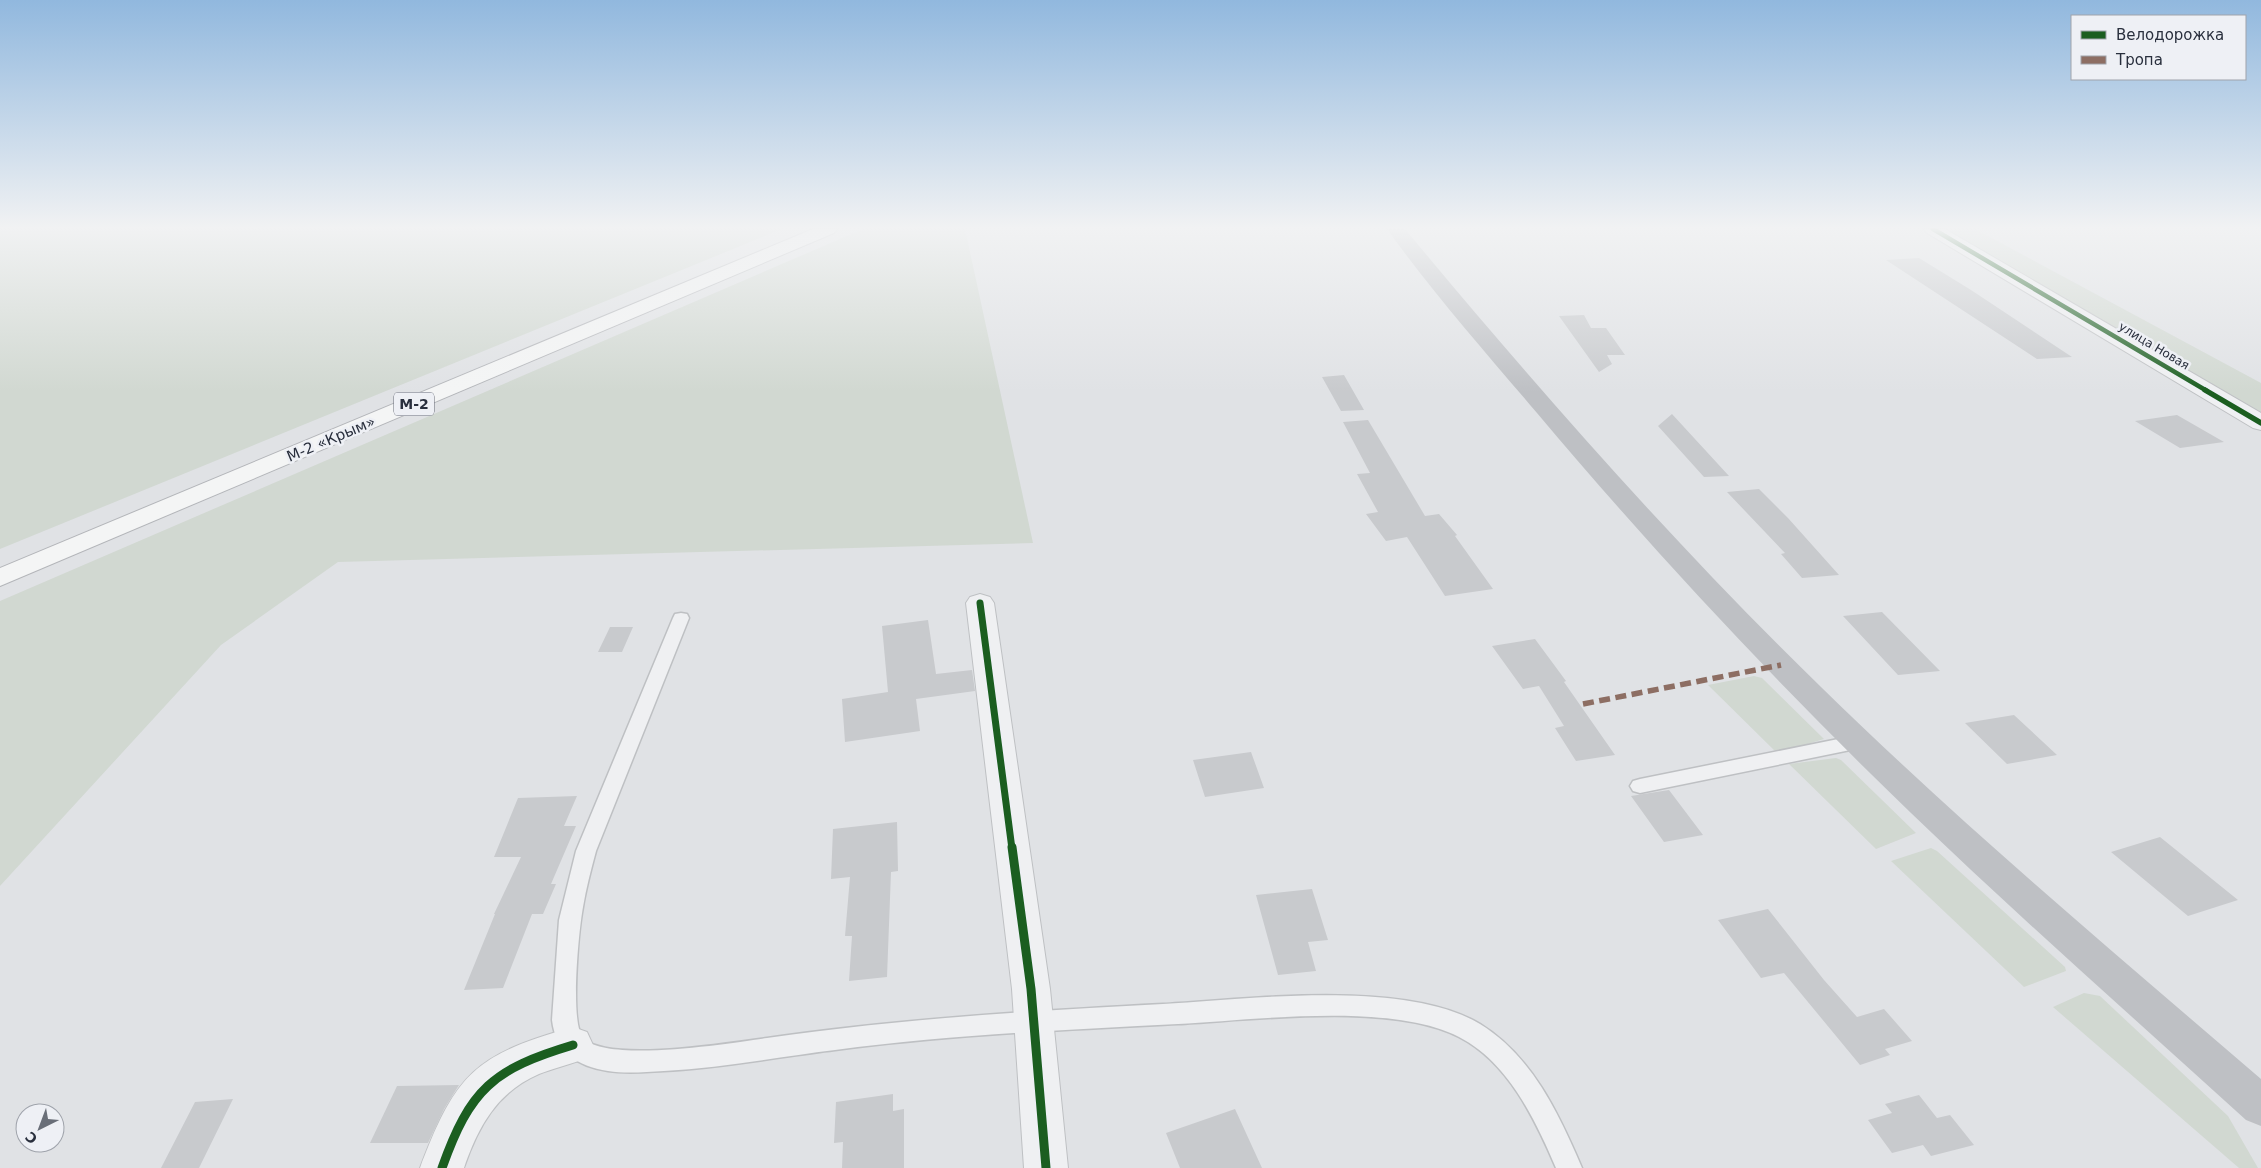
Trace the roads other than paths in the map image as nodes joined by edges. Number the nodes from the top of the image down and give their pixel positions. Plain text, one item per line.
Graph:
1 (699, 284) edge
2 (1441, 284) edge
3 (2025, 284) edge
4 (2261, 423) edge
5 (0, 578) edge
6 (980, 603) dead end
7 (681, 618) dead end
8 (1858, 742) junction
9 (1640, 786) dead end
10 (1033, 1021) junction
11 (574, 1045) junction
12 (2261, 1106) edge
13 (442, 1168) edge
14 (1046, 1168) edge
15 (1569, 1168) edge

1 - 5 highway, М-2 «Крым» / М-2
2 - 8 main road
3 - 4 street, улица Новая
6 - 10 street
7 - 11 lane
8 - 9 lane
8 - 12 main road
10 - 11 lane
10 - 14 street
10 - 15 lane
11 - 13 street

